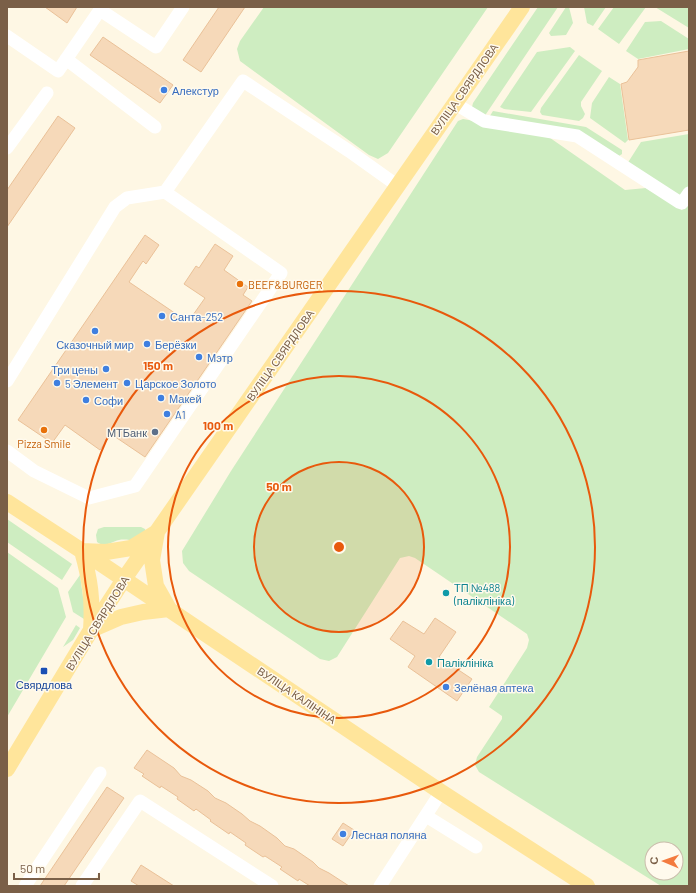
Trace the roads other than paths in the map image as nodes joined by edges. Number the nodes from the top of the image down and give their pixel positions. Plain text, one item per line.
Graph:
1 (184, 7) edge
2 (522, 7) edge
3 (101, 9) edge
4 (7, 36) edge
5 (66, 59) junction
6 (47, 93) dead end
7 (454, 103) junction
8 (155, 127) dead end
9 (7, 148) edge
10 (398, 186) junction
11 (165, 192) junction
12 (689, 193) edge
13 (7, 381) edge
14 (7, 451) edge
15 (7, 502) edge
16 (157, 532) junction
17 (82, 551) junction
18 (124, 579) junction
19 (170, 609) junction
20 (91, 630) junction
21 (7, 769) edge
22 (100, 773) dead end
23 (441, 792) junction
24 (426, 816) junction
25 (476, 846) dead end
26 (85, 885) edge
27 (25, 886) edge
28 (272, 886) edge
29 (380, 886) edge
30 (588, 886) edge

1 - 3 street
2 - 7 main road, ВУЛІЦА СВЯРДЛОВА
3 - 5 street
4 - 5 street
5 - 8 street
6 - 9 street
7 - 10 main road, ВУЛІЦА СВЯРДЛОВА
7 - 12 street
10 - 11 street
10 - 16 main road, ВУЛІЦА СВЯРДЛОВА
11 - 13 street
11 - 14 street
15 - 17 main road, ВУЛІЦА КАЛІНІНА
16 - 17 main road
16 - 18 main road, ВУЛІЦА СВЯРДЛОВА
16 - 19 main road
17 - 18 main road, ВУЛІЦА КАЛІНІНА
17 - 20 main road
18 - 19 main road, ВУЛІЦА КАЛІНІНА
18 - 20 main road, ВУЛІЦА СВЯРДЛОВА
19 - 20 main road
19 - 23 main road, ВУЛІЦА КАЛІНІНА
20 - 21 main road, ВУЛІЦА СВЯРДЛОВА
22 - 27 street
23 - 24 street
23 - 30 main road, ВУЛІЦА КАЛІНІНА
24 - 25 street
24 - 29 street
26 - 28 street

